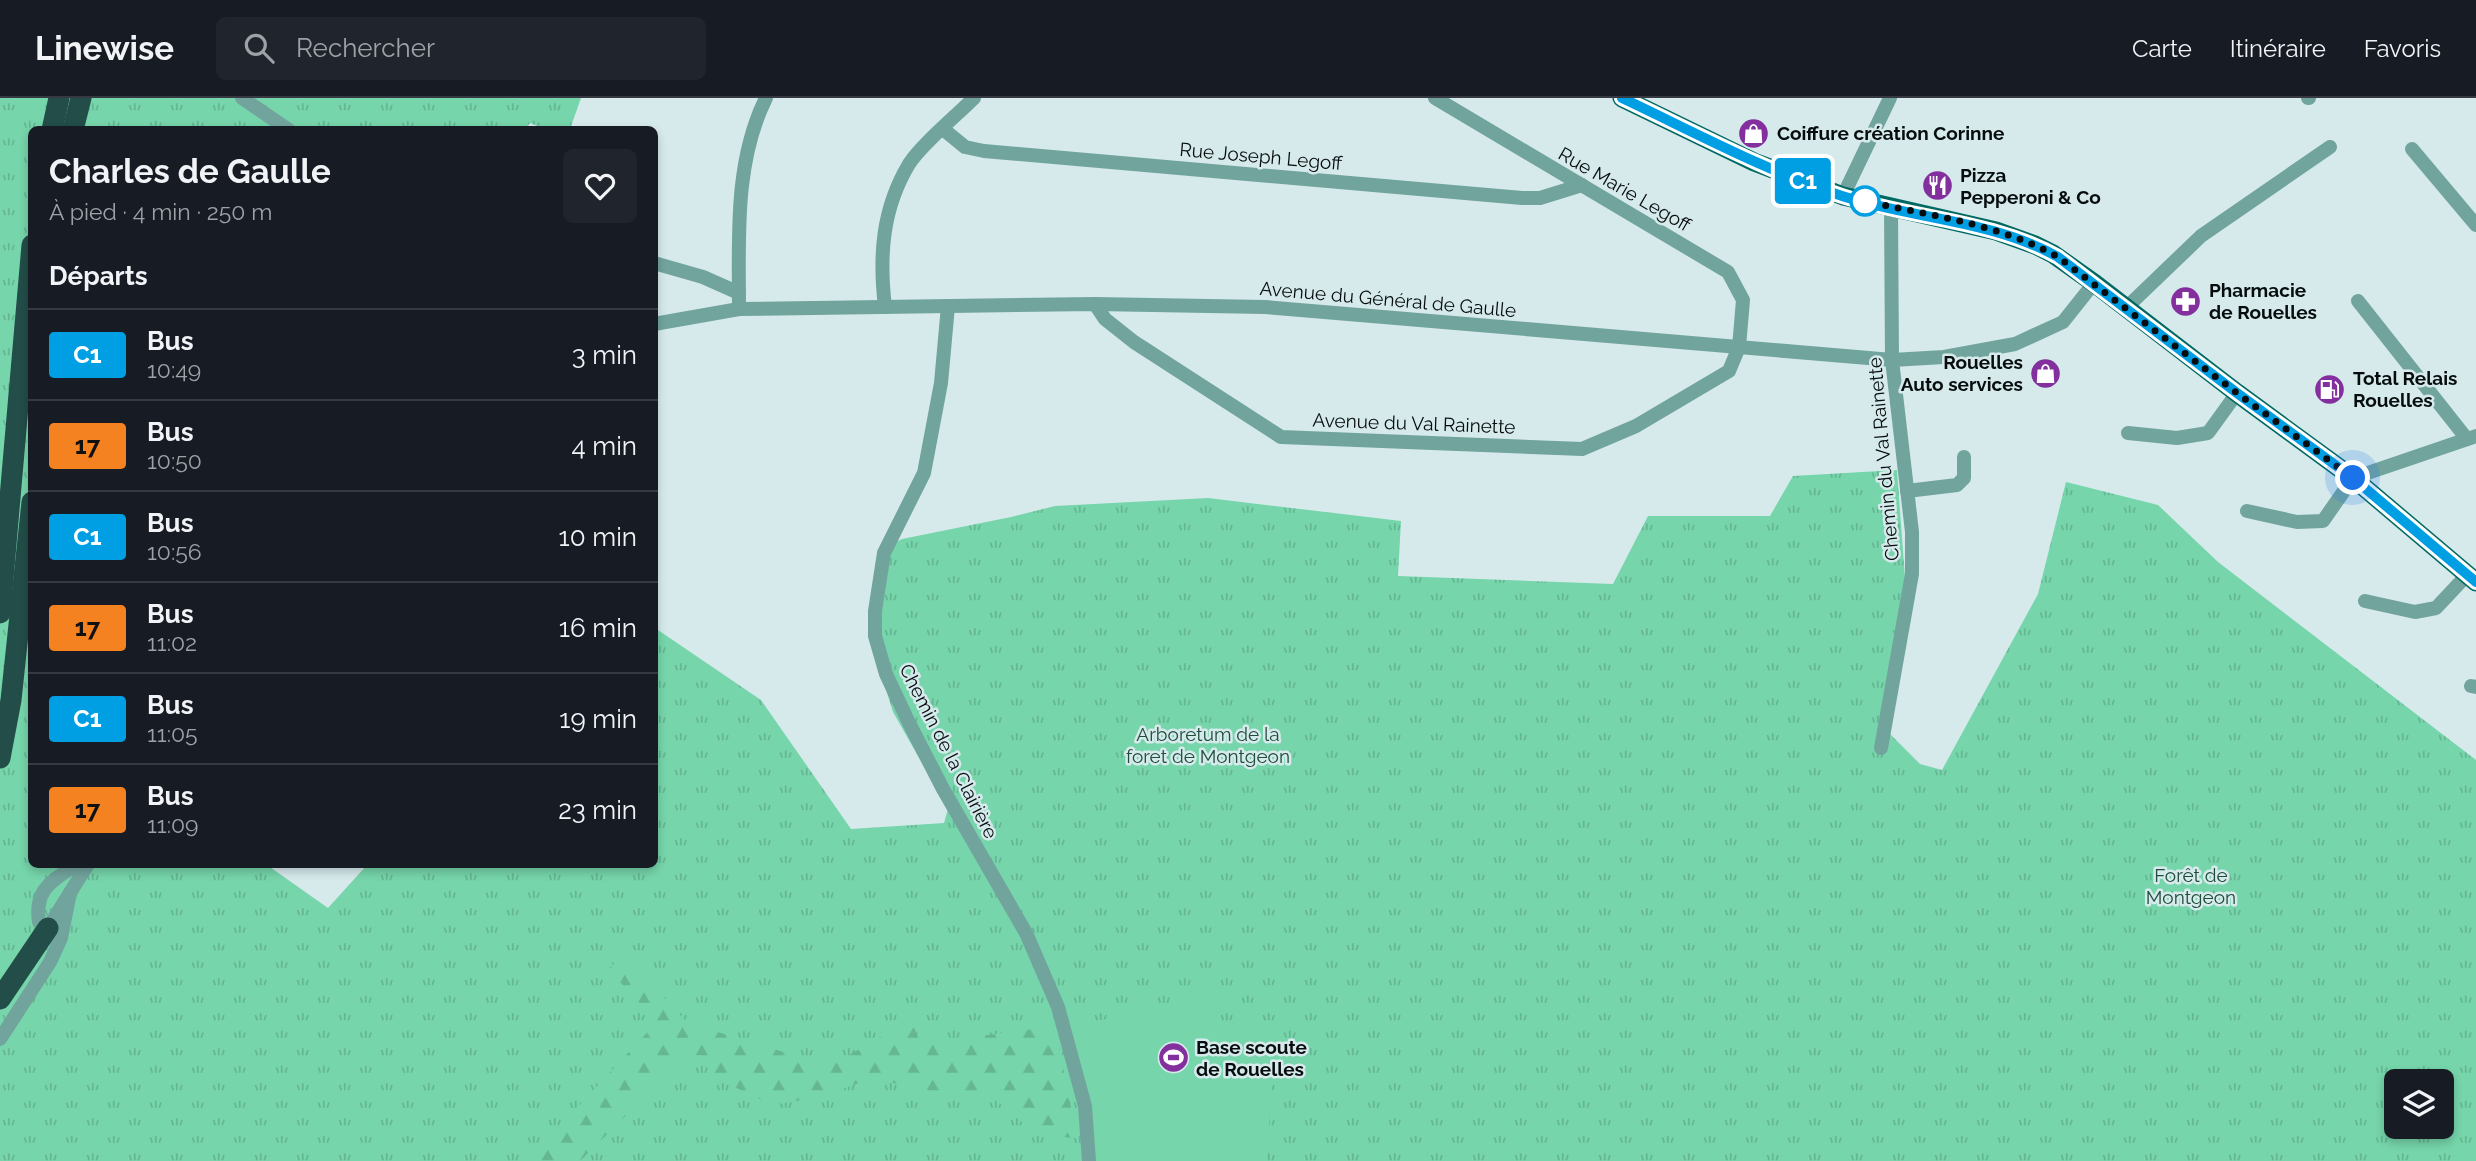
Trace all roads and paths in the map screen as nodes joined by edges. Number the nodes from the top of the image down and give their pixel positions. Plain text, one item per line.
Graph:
1 (59, 98) edge
2 (81, 98) edge
3 (242, 98) edge
4 (766, 98) edge
5 (974, 98) edge
6 (1435, 98) edge
7 (1622, 98) edge
8 (1890, 98) edge
9 (53, 126) edge
10 (74, 126) edge
11 (283, 126) edge
12 (943, 129) junction
13 (2330, 147) dead end
14 (2412, 149) dead end
15 (1582, 185) junction
16 (1843, 196) junction
17 (1891, 207) junction
18 (2476, 225) edge
19 (658, 264) edge
20 (2094, 283) junction
21 (28, 291) edge
22 (739, 293) junction
23 (2358, 301) dead end
24 (1095, 304) junction
25 (948, 306) junction
26 (885, 307) junction
27 (2126, 308) junction
28 (739, 309) junction
29 (658, 323) edge
30 (1739, 347) junction
31 (1892, 360) junction
32 (2237, 393) junction
33 (2128, 433) dead end
34 (2471, 438) edge
35 (1964, 457) dead end
36 (2353, 478) junction
37 (1907, 491) junction
38 (2247, 511) dead end
39 (28, 538) edge
40 (2472, 578) edge
41 (2365, 601) dead end
42 (0, 613) edge
43 (1881, 748) dead end
44 (0, 758) edge
45 (71, 868) edge
46 (86, 868) edge
47 (55, 933) junction
48 (0, 999) edge
49 (0, 1039) edge
50 (1089, 1161) edge

1 - 9 highway
2 - 10 highway
3 - 11 street
4 - 22 street
5 - 12 street
6 - 15 street, Rue Marie Legoff
7 - 16 main road
8 - 16 street
12 - 15 street, Rue Joseph Legoff
12 - 26 street
13 - 27 street
14 - 18 street
15 - 30 street, Rue Marie Legoff
16 - 17 main road
17 - 20 main road
17 - 31 street, Chemin du Val Rainette
19 - 22 street
20 - 27 main road
20 - 31 street, Avenue du Général de Gaulle
21 - 42 highway
22 - 28 street
23 - 34 street
24 - 25 street, Avenue du Général de Gaulle
24 - 30 street, Avenue du Général de Gaulle
24 - 30 street, Avenue du Val Rainette
25 - 26 street, Avenue du Général de Gaulle
25 - 50 street, Chemin de la Clairière
26 - 28 street, Avenue du Général de Gaulle
27 - 32 main road
28 - 29 street, Avenue du Général de Gaulle
30 - 31 street, Avenue du Général de Gaulle
31 - 37 street, Chemin du Val Rainette
32 - 33 street
32 - 36 main road
34 - 36 street
35 - 37 street
36 - 38 street
36 - 40 main road
37 - 43 street, Chemin du Val Rainette
39 - 44 highway
40 - 41 street
45 - 47 street
46 - 47 street
47 - 48 highway
47 - 49 street

